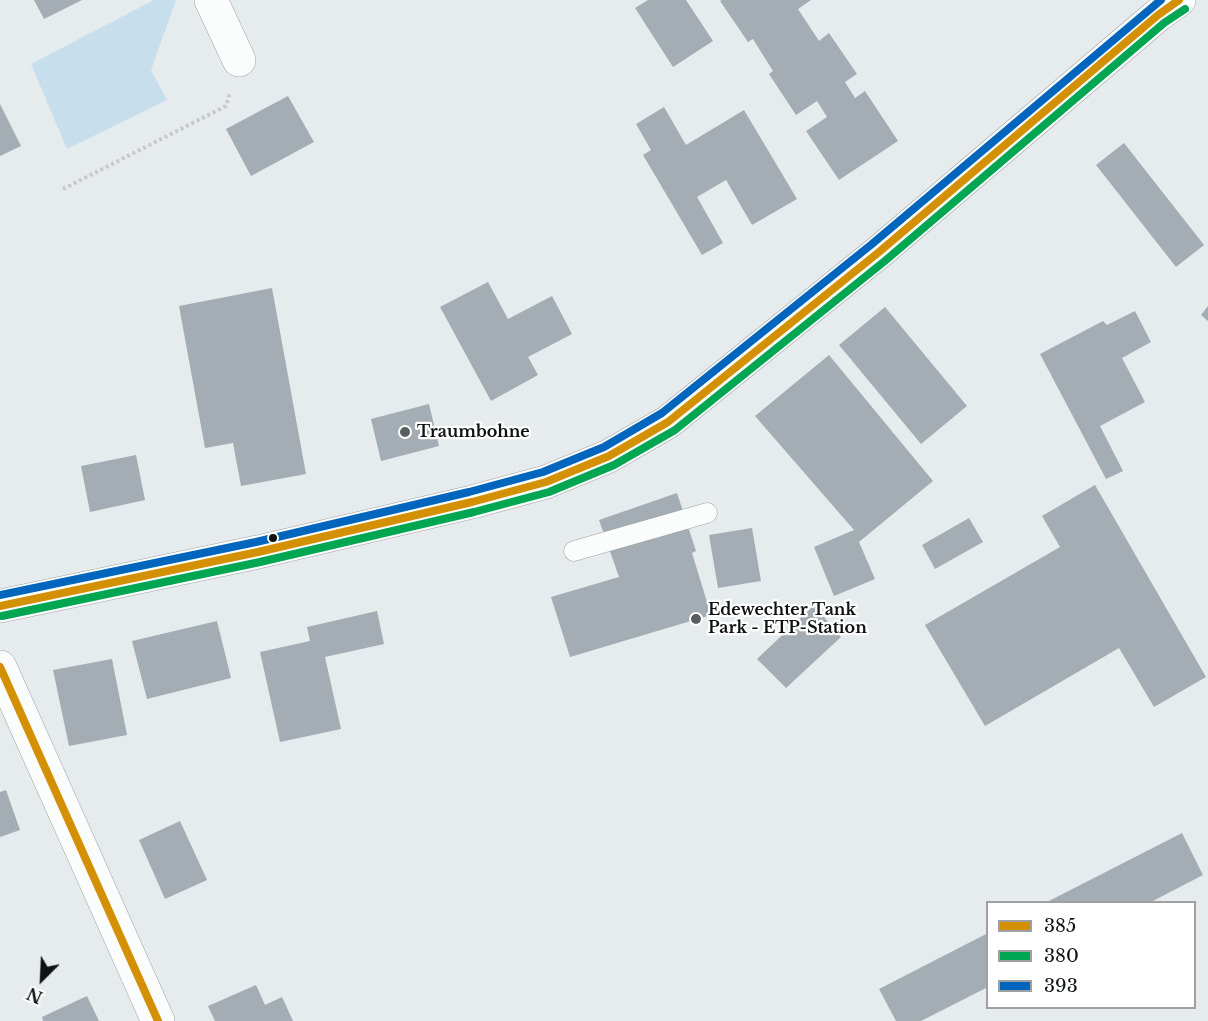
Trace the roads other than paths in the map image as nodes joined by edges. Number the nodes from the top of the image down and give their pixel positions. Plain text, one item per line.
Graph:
1 (211, 0) edge
2 (1179, 0) edge
3 (239, 60) road end
4 (707, 513) dead end
5 (574, 551) dead end
6 (0, 606) edge
7 (0, 667) edge
8 (158, 1021) edge

1 - 3 main road
2 - 6 main road
4 - 5 lane
7 - 8 main road

